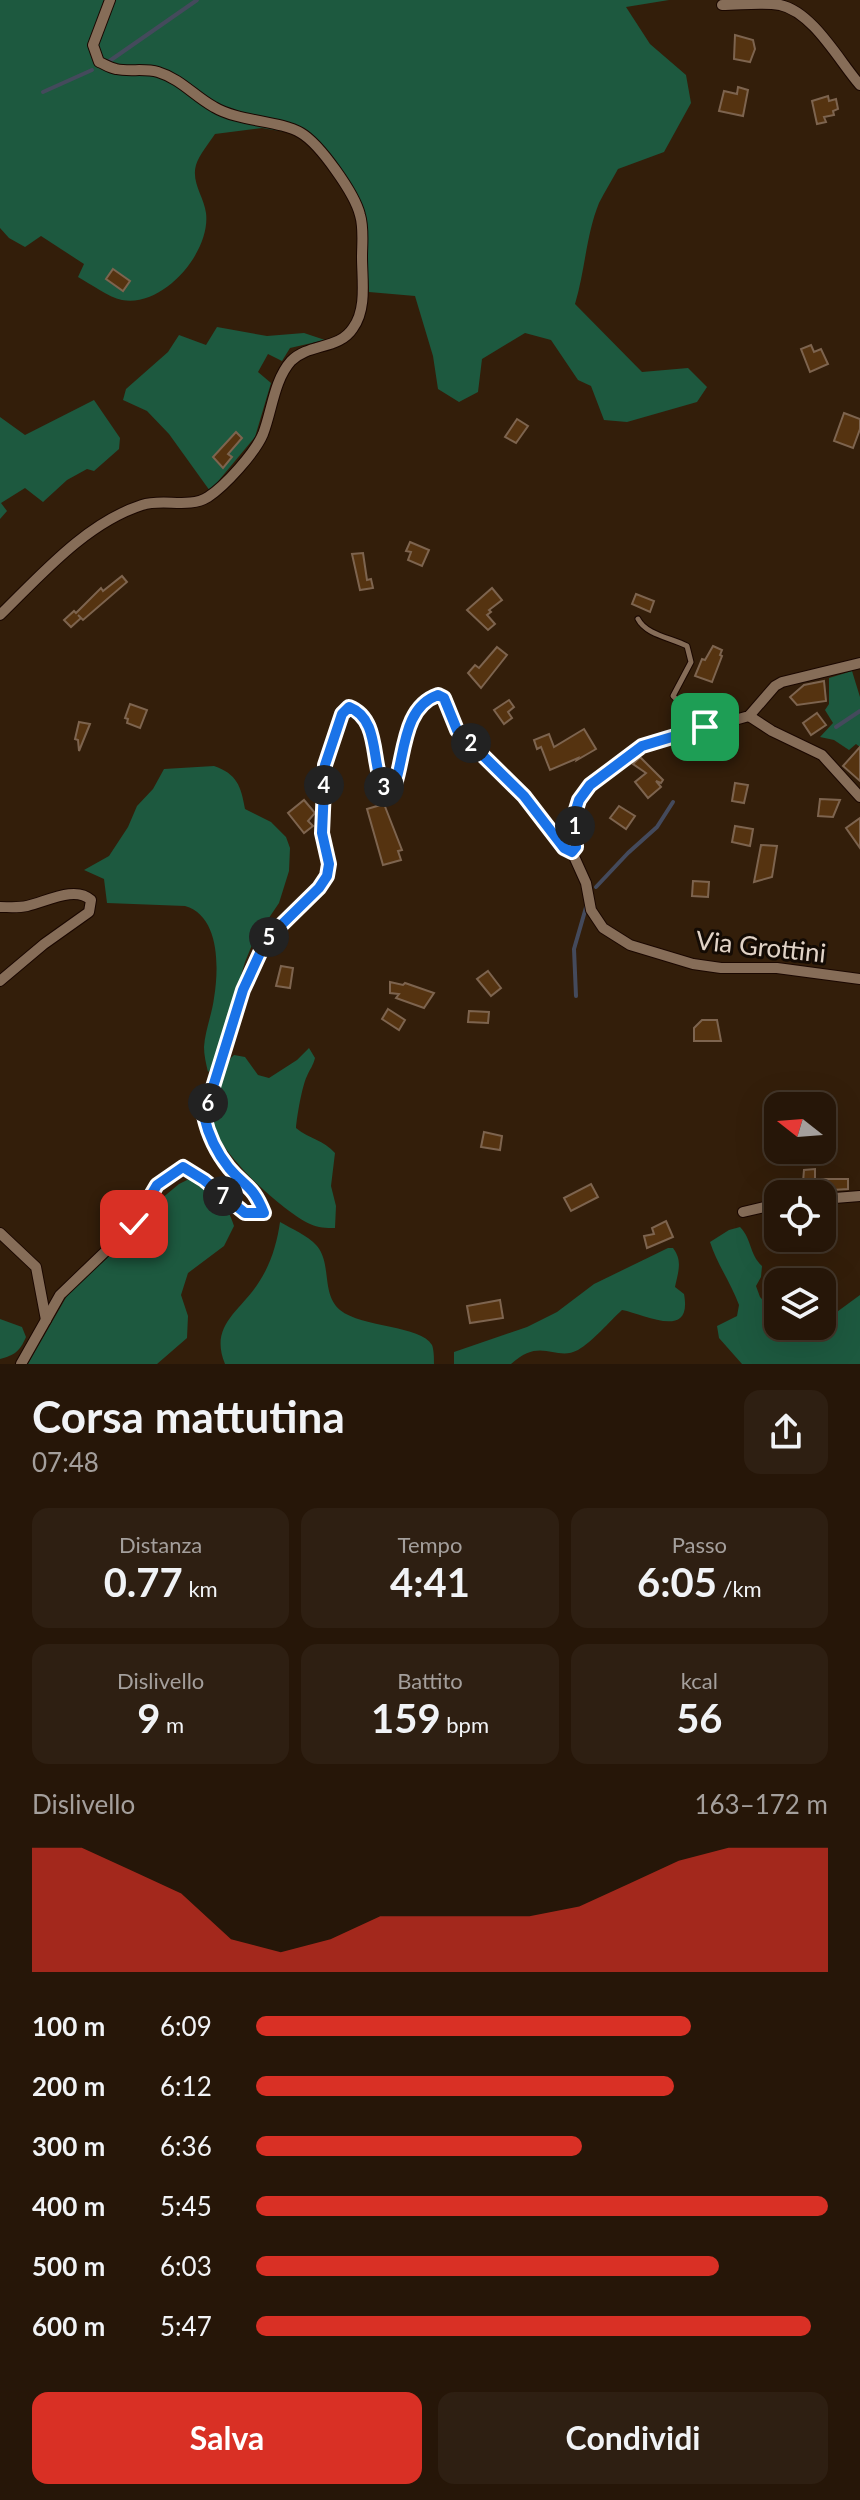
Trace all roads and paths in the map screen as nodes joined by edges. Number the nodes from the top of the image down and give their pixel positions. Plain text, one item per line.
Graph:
1 (110, 0) edge
2 (722, 5) dead end
3 (860, 85) edge
4 (0, 615) edge
5 (638, 619) dead end
6 (860, 663) edge
7 (749, 716) junction
8 (705, 727) junction
9 (860, 797) edge
10 (572, 852) junction
11 (0, 907) edge
12 (860, 979) edge
13 (0, 981) edge
14 (860, 1196) edge
15 (836, 1198) edge
16 (764, 1207) edge
17 (743, 1212) dead end
18 (0, 1233) edge
19 (46, 1320) junction
20 (21, 1364) edge

1 - 4 street
2 - 3 street
5 - 8 lane
6 - 7 street
7 - 8 street
7 - 9 street
8 - 10 street
10 - 12 street, Via Grottini
10 - 19 street
11 - 13 street
14 - 15 street
16 - 17 street
18 - 19 street
19 - 20 street

